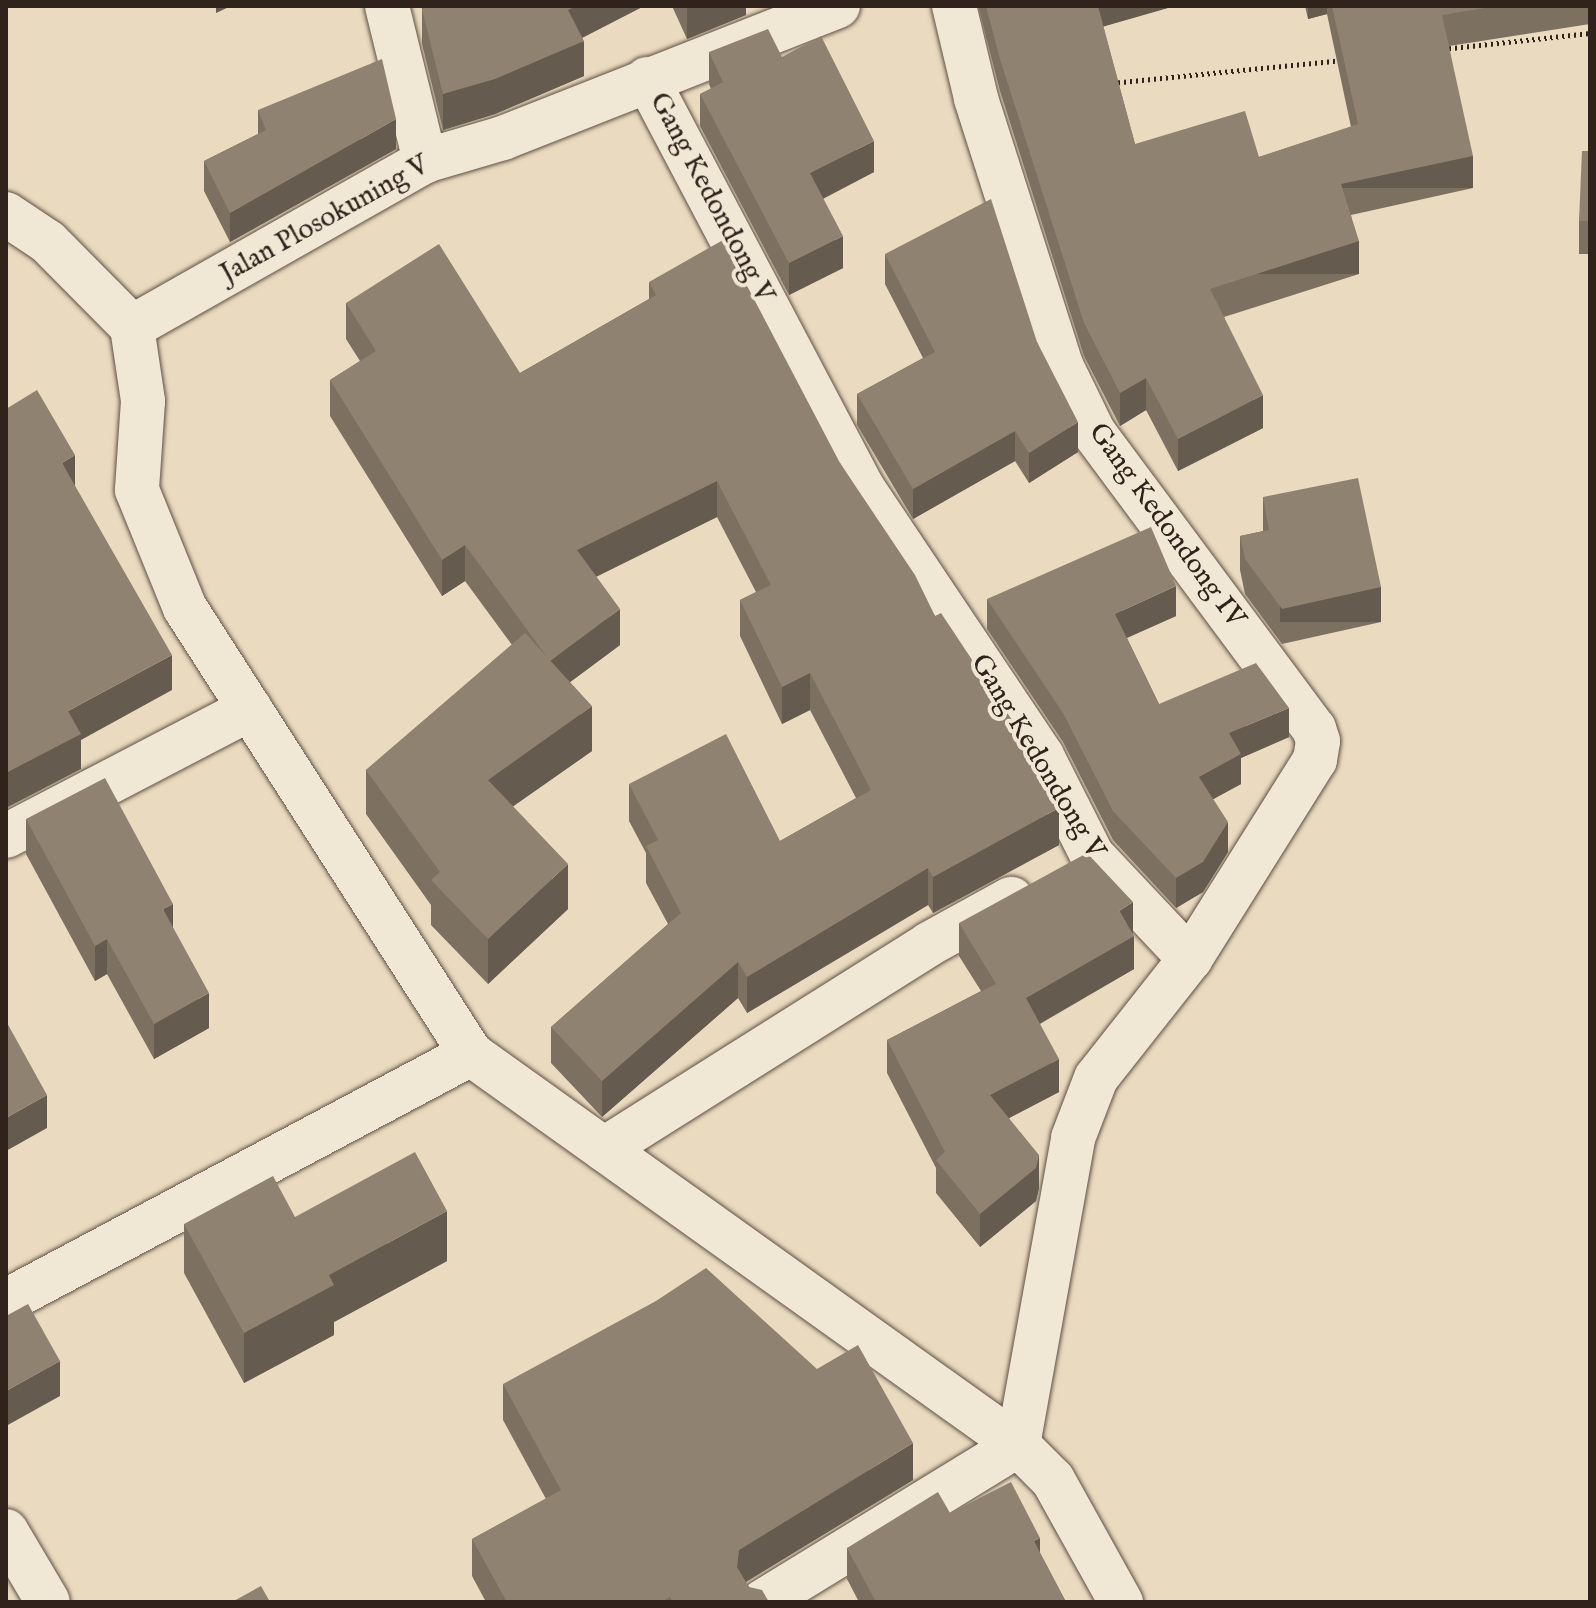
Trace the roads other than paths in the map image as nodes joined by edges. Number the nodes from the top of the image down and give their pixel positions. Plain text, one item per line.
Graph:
1 (387, 6) edge
2 (838, 6) edge
3 (954, 6) edge
4 (647, 79) junction
5 (425, 161) junction
6 (6, 214) edge
7 (132, 327) junction
8 (250, 709) junction
9 (6, 836) edge
10 (1092, 855) junction
11 (1190, 959) junction
12 (471, 1054) junction
13 (604, 1149) junction
14 (6, 1301) edge
15 (1018, 1445) junction
16 (6, 1531) edge
17 (48, 1602) edge
18 (762, 1602) edge
19 (1121, 1602) edge

1 - 5 street
2 - 4 street, Jalan Plosokuning V
3 - 11 street, Gang Kedondong IV
4 - 5 street, Jalan Plosokuning V
4 - 10 street, Gang Kedondong V
5 - 7 street, Jalan Plosokuning V
6 - 7 street
7 - 8 street
8 - 9 street
8 - 12 street
10 - 11 street, Gang Kedondong V
10 - 13 street
11 - 15 street
12 - 13 street
12 - 14 street
13 - 15 street
15 - 18 street
15 - 19 street
16 - 17 street

